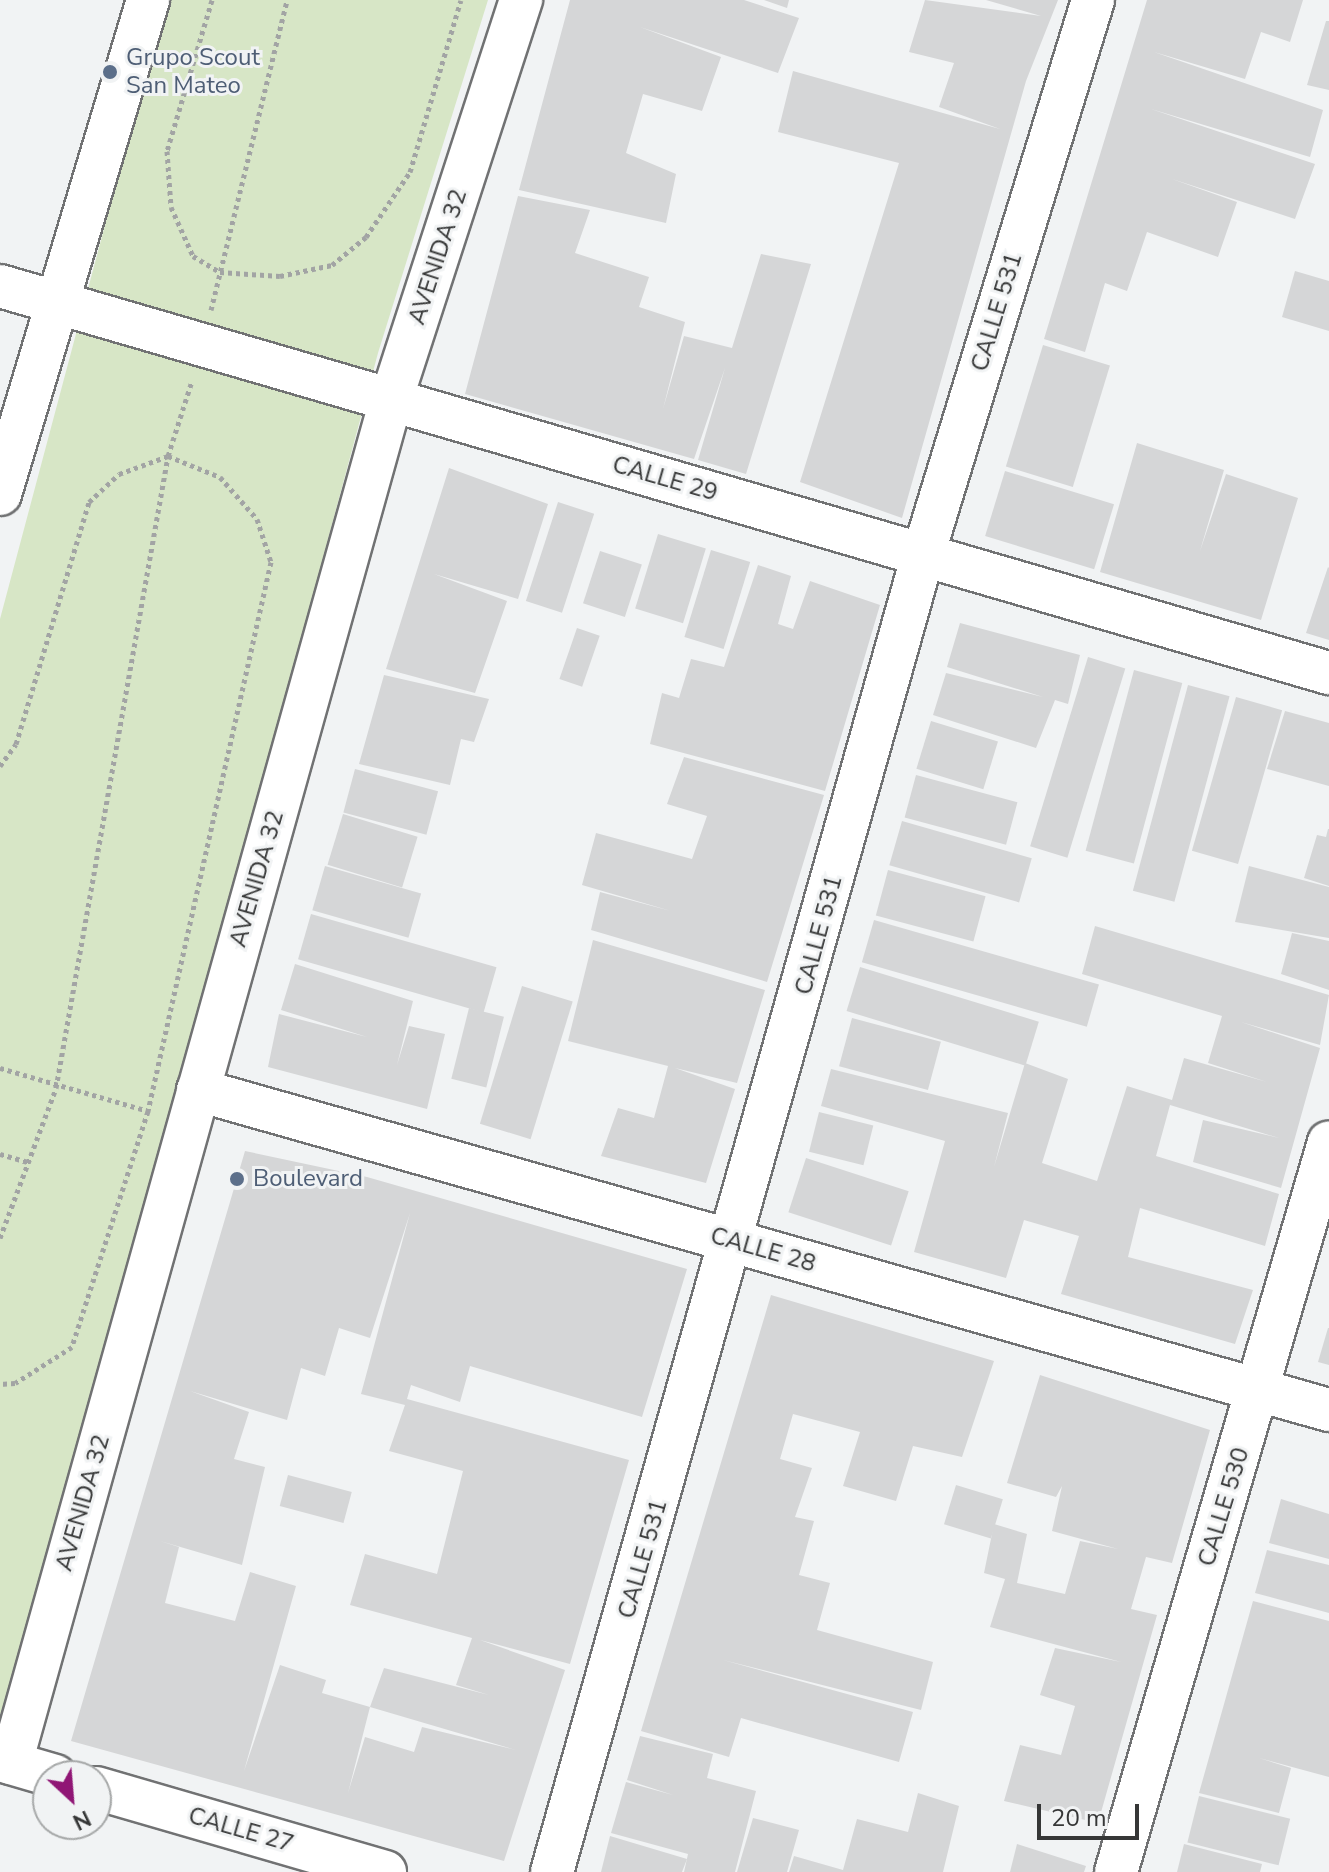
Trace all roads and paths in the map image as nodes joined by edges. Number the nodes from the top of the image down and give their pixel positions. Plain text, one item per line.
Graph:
1 (148, 0) edge
2 (212, 0) edge
3 (287, 0) edge
4 (461, 0) edge
5 (521, 0) edge
6 (1093, 0) edge
7 (220, 272) junction
8 (0, 286) edge
9 (54, 302) junction
10 (204, 345) junction
11 (391, 400) junction
12 (168, 456) junction
13 (0, 494) edge
14 (923, 555) junction
15 (1329, 673) edge
16 (0, 766) edge
17 (0, 1068) edge
18 (56, 1088) junction
19 (198, 1090) junction
20 (148, 1111) junction
21 (1329, 1142) edge
22 (0, 1154) edge
23 (28, 1162) junction
24 (0, 1238) edge
25 (735, 1242) junction
26 (0, 1384) edge
27 (1259, 1390) junction
28 (1329, 1410) edge
29 (5, 1762) edge
30 (32, 1770) edge
31 (112, 1793) edge
32 (385, 1872) edge
33 (552, 1872) edge
34 (1116, 1872) edge

1 - 9 street
2 - 7 path
3 - 7 path
4 - 7 path
5 - 11 street, AVENIDA 32
6 - 14 street, CALLE 531
7 - 10 path
8 - 9 street, CALLE 29
9 - 10 street, CALLE 29
9 - 13 street
10 - 11 street, CALLE 29
10 - 12 path
11 - 14 street, CALLE 29
11 - 19 street, AVENIDA 32
12 - 16 path
12 - 18 path
12 - 20 path
14 - 15 street, CALLE 29
14 - 25 street, CALLE 531
17 - 18 path
18 - 20 path
18 - 23 path
19 - 25 street, CALLE 28
19 - 29 street, AVENIDA 32
20 - 26 path
21 - 27 street, CALLE 530
22 - 23 path
23 - 24 path
25 - 27 street, CALLE 28
25 - 33 street, CALLE 531
27 - 28 street, CALLE 28
27 - 34 street, CALLE 530
29 - 30 street
31 - 32 street, CALLE 27

